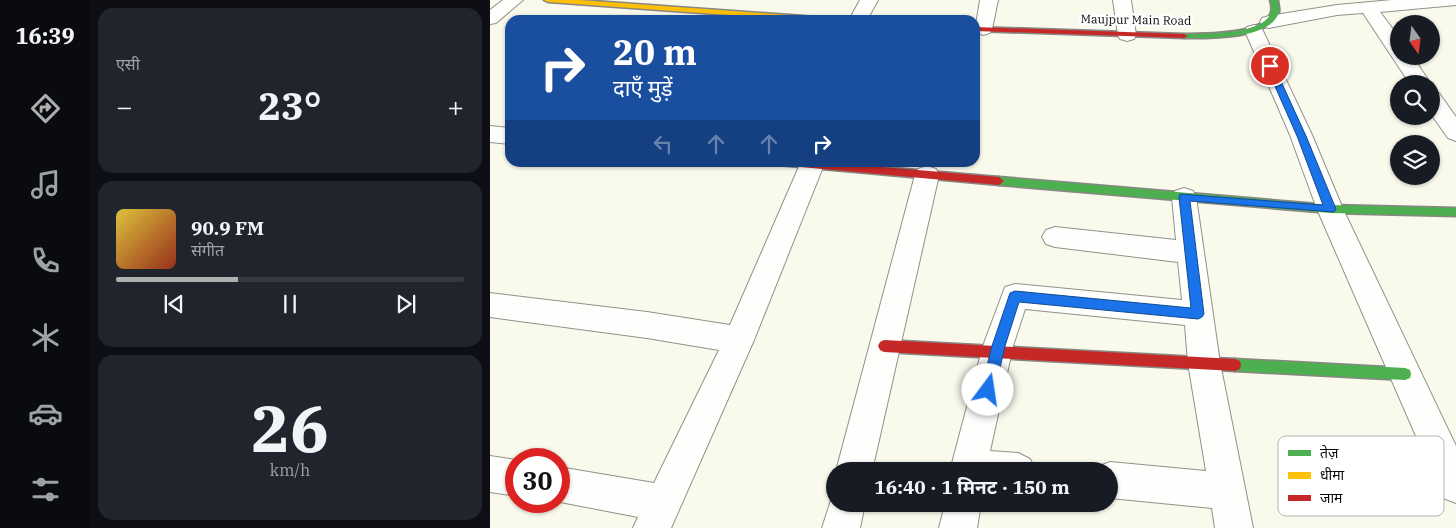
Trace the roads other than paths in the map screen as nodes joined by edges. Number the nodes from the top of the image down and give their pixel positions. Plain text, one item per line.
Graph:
1 (514, 0) edge
2 (548, 0) edge
3 (869, 0) edge
4 (989, 0) edge
5 (1122, 0) edge
6 (1274, 0) edge
7 (1455, 2) edge
8 (1368, 7) junction
9 (760, 15) edge
10 (861, 15) edge
11 (490, 19) edge
12 (980, 26) edge
13 (1262, 26) junction
14 (980, 29) edge
15 (1127, 35) junction
16 (1390, 38) edge
17 (1440, 111) edge
18 (1456, 133) edge
19 (490, 134) edge
20 (505, 136) edge
21 (811, 167) edge
22 (843, 167) edge
23 (927, 175) junction
24 (1184, 197) junction
25 (1330, 209) junction
26 (1456, 212) edge
27 (1056, 237) dead end
28 (1191, 253) junction
29 (490, 305) edge
30 (1198, 314) junction
31 (739, 340) junction
32 (884, 346) junction
33 (997, 352) junction
34 (1204, 363) junction
35 (1405, 374) junction
36 (1433, 436) edge
37 (1444, 459) edge
38 (856, 462) edge
39 (971, 462) edge
40 (490, 474) edge
41 (505, 476) edge
42 (1118, 481) edge
43 (1456, 485) edge
44 (570, 489) edge
45 (1227, 491) junction
46 (845, 512) edge
47 (961, 512) edge
48 (657, 516) edge
49 (841, 528) edge
50 (958, 528) edge
51 (1234, 528) edge

1 - 11 street
2 - 9 street
3 - 10 street
4 - 12 street
5 - 15 street
6 - 13 street
7 - 8 street
8 - 13 street
8 - 16 street
13 - 15 street, Maujpur Main Road
13 - 25 street
14 - 15 street, Maujpur Main Road
17 - 18 street
19 - 20 street
21 - 31 street
22 - 23 street
23 - 24 street
23 - 32 street
24 - 25 street
24 - 28 street
25 - 26 street
25 - 35 street
27 - 28 street
28 - 30 street
29 - 31 street
30 - 33 street
30 - 34 street
31 - 48 street
32 - 33 street
32 - 38 street
33 - 34 street
33 - 39 street
34 - 35 street
34 - 45 street
35 - 36 street
37 - 43 street
40 - 41 street
42 - 45 street
44 - 48 street
45 - 51 street
46 - 49 street
47 - 50 street

